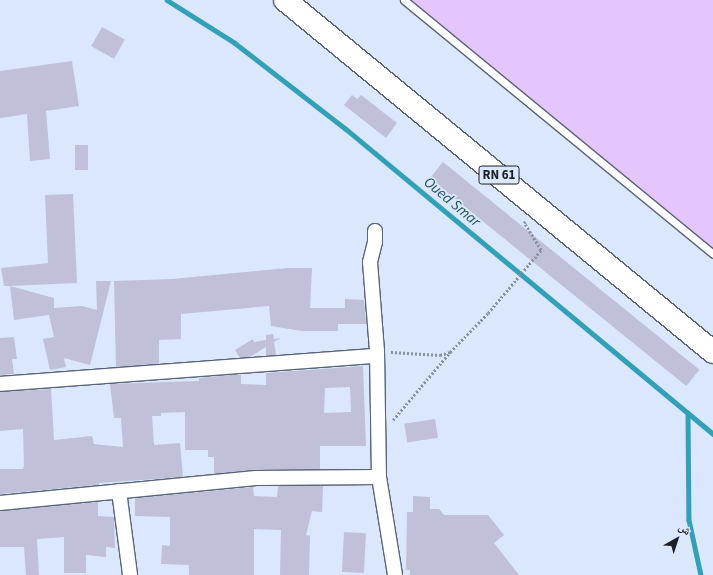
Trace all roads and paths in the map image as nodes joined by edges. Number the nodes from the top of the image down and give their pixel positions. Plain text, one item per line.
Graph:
1 (285, 0) edge
2 (404, 0) edge
3 (375, 231) dead end
4 (541, 250) dead end
5 (713, 254) edge
6 (450, 352) junction
7 (713, 352) edge
8 (376, 354) junction
9 (0, 384) edge
10 (378, 437) junction
11 (378, 477) junction
12 (119, 491) junction
13 (0, 503) edge
14 (130, 575) edge
15 (395, 575) edge

1 - 7 main road, RN 61
2 - 5 lane
3 - 8 street
4 - 6 path
6 - 8 path
6 - 10 path
8 - 9 street
8 - 10 street
10 - 11 street
11 - 12 street
11 - 15 street
12 - 13 street
12 - 14 street

